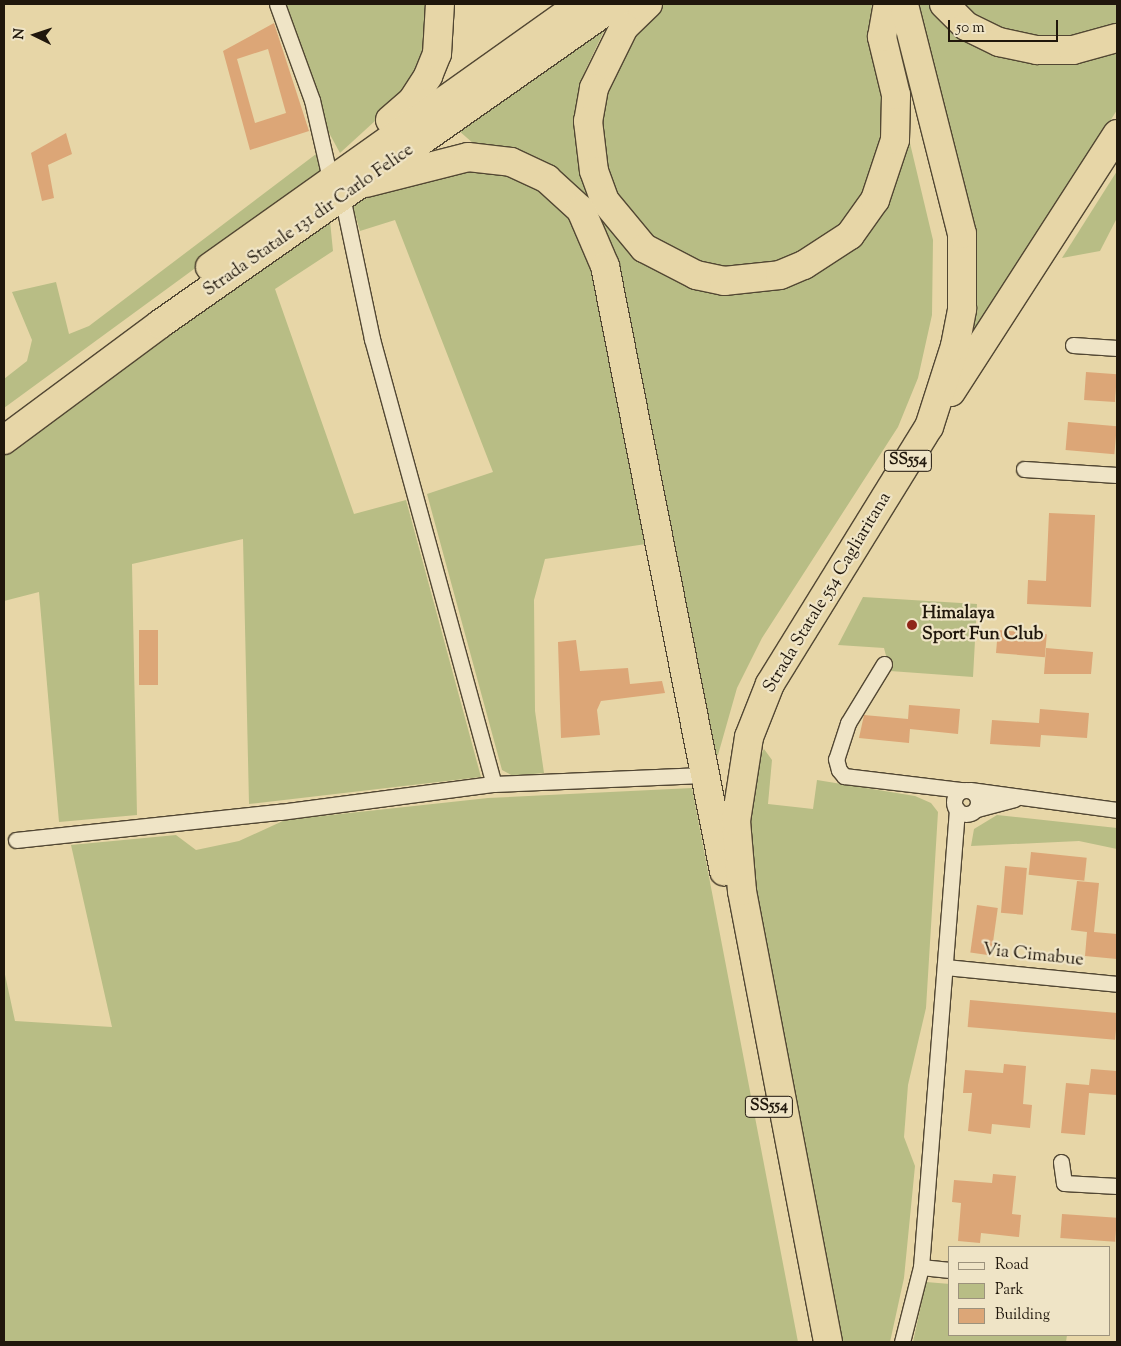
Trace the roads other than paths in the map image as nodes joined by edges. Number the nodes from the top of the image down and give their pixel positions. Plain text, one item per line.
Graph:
1 (276, 4) edge
2 (440, 4) edge
3 (580, 4) edge
4 (616, 4) edge
5 (648, 4) edge
6 (888, 4) edge
7 (904, 4) edge
8 (944, 4) edge
9 (1117, 38) edge
10 (1117, 134) edge
11 (376, 147) junction
12 (328, 170) dead end
13 (366, 183) junction
14 (344, 206) dead end
15 (1073, 345) dead end
16 (1117, 348) edge
17 (4, 417) edge
18 (929, 427) junction
19 (4, 440) edge
20 (1024, 469) dead end
21 (1117, 474) edge
22 (884, 664) dead end
23 (703, 775) junction
24 (494, 784) junction
25 (926, 787) junction
26 (966, 790) junction
27 (1019, 799) junction
28 (965, 809) junction
29 (1117, 810) edge
30 (16, 840) dead end
31 (724, 871) junction
32 (945, 967) junction
33 (1117, 984) edge
34 (1061, 1162) dead end
35 (1117, 1186) edge
36 (921, 1267) junction
37 (948, 1270) edge
38 (814, 1342) edge
39 (828, 1342) edge
40 (902, 1342) edge

1 - 12 street
2 - 11 highway
3 - 11 highway, Strada Statale 131 dir Carlo Felice
4 - 13 highway, Strada Statale 131 dir Carlo Felice
5 - 6 highway
6 - 31 highway, Strada Statale 554 Cagliaritana / SS554
7 - 18 highway, Strada Statale 554 Cagliaritana / SS554
8 - 9 highway
10 - 18 highway
11 - 17 highway, Strada Statale 131 dir Carlo Felice
13 - 19 highway, Strada Statale 131 dir Carlo Felice
13 - 23 highway
14 - 24 street
15 - 16 street
18 - 39 highway, Strada Statale 554 Cagliaritana / SS554
20 - 21 street
22 - 25 street
23 - 24 street
23 - 31 highway
24 - 30 street
25 - 26 street
25 - 28 street
26 - 27 street
26 - 28 street
26 - 28 street
27 - 28 street
27 - 29 street
28 - 32 street
31 - 38 highway, Strada Statale 554 Cagliaritana / SS554
32 - 33 street, Via Cimabue
32 - 36 street
34 - 35 street
36 - 37 street
36 - 40 street

